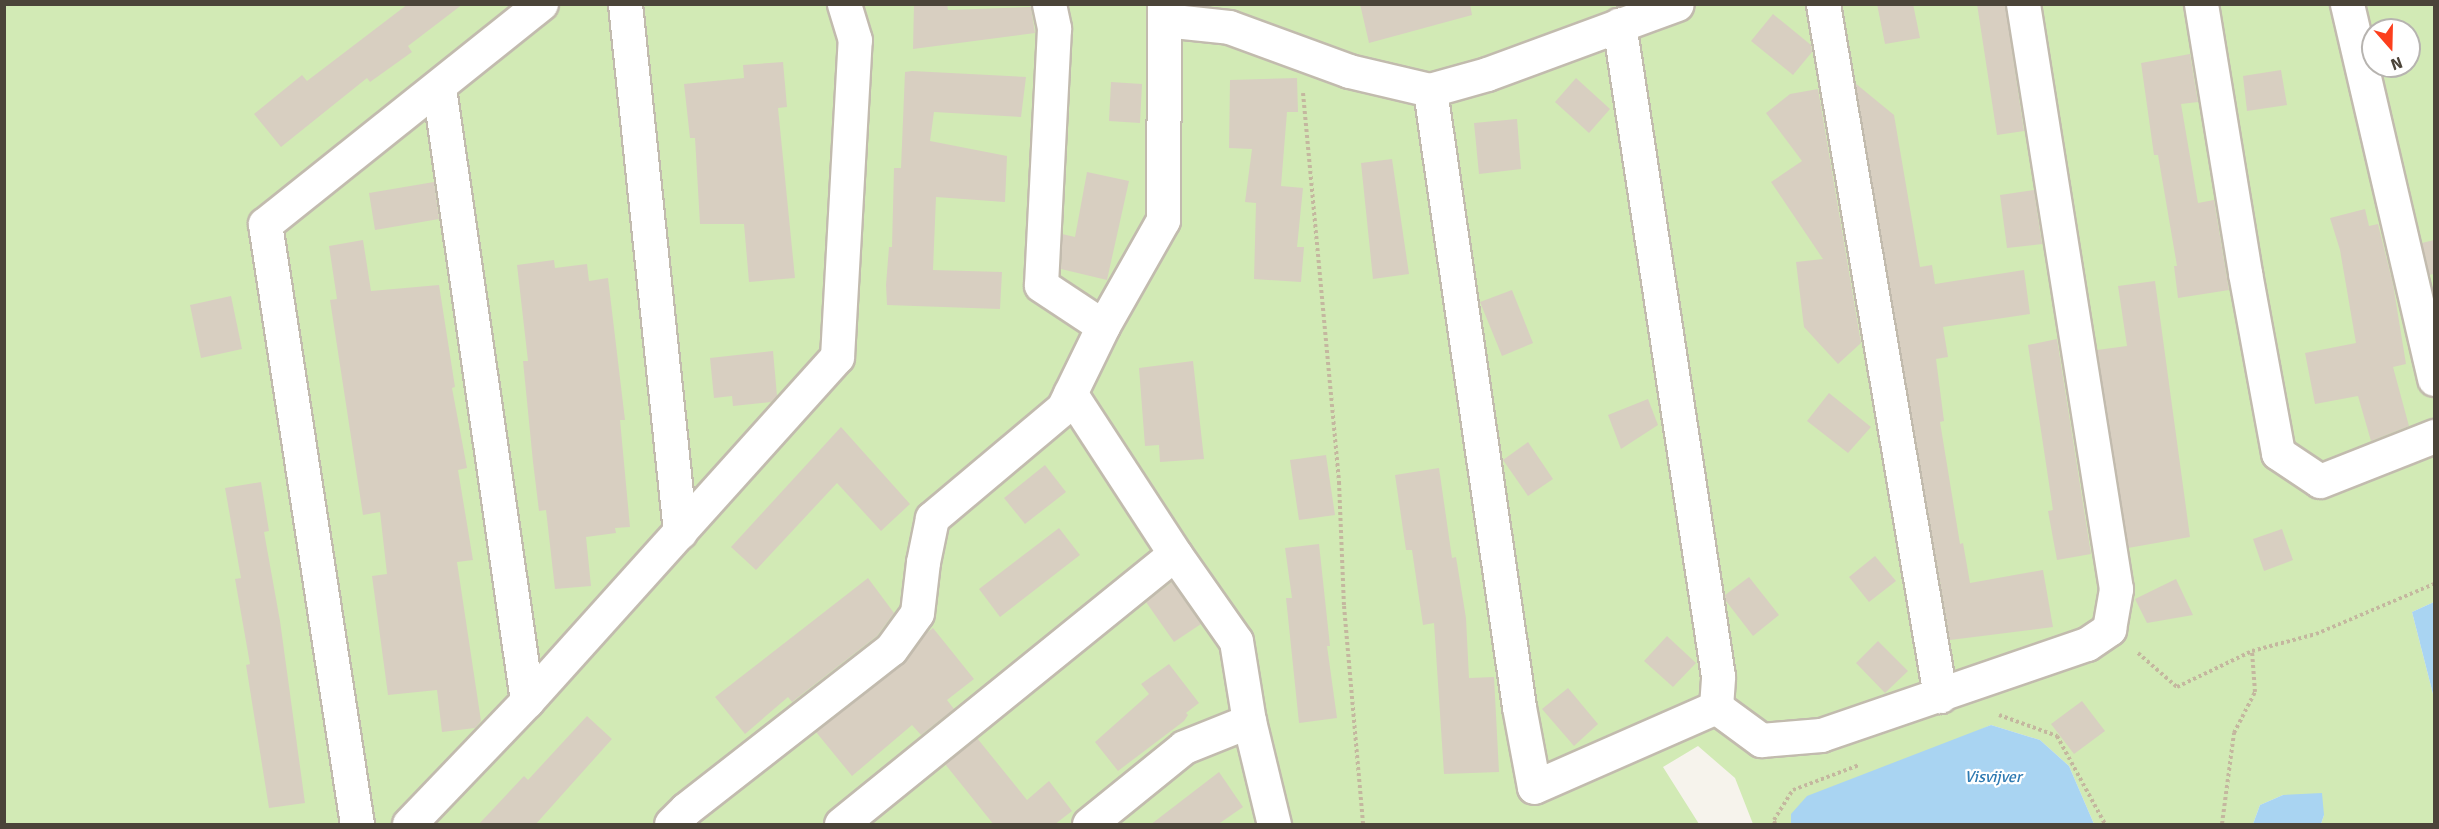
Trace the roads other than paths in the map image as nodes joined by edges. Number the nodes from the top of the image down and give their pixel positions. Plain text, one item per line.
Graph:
1 (541, 4) edge
2 (625, 4) edge
3 (844, 4) edge
4 (1049, 4) edge
5 (1677, 4) edge
6 (1823, 4) edge
7 (2023, 4) edge
8 (2201, 4) edge
9 (2347, 4) edge
10 (1164, 12) edge
11 (1619, 24) junction
12 (439, 88) junction
13 (1430, 90) junction
14 (1103, 326) junction
15 (2434, 379) edge
16 (1070, 393) junction
17 (2434, 436) edge
18 (680, 532) junction
19 (1176, 554) junction
20 (1940, 696) junction
21 (527, 701) junction
22 (1716, 707) junction
23 (1249, 721) junction
24 (357, 825) edge
25 (409, 825) edge
26 (671, 825) edge
27 (841, 825) edge
28 (1089, 825) edge
29 (1274, 825) edge

1 - 12 lane
2 - 18 lane
3 - 18 lane
4 - 14 lane
5 - 11 lane
6 - 20 lane
7 - 20 lane
8 - 17 lane
9 - 15 lane
10 - 13 lane
10 - 14 lane
11 - 13 lane
11 - 22 lane
12 - 21 lane
12 - 24 lane
13 - 22 lane
14 - 16 lane
16 - 19 lane
16 - 26 lane
18 - 21 lane
19 - 23 lane
19 - 27 lane
20 - 22 lane
21 - 25 lane
23 - 28 lane
23 - 29 lane

